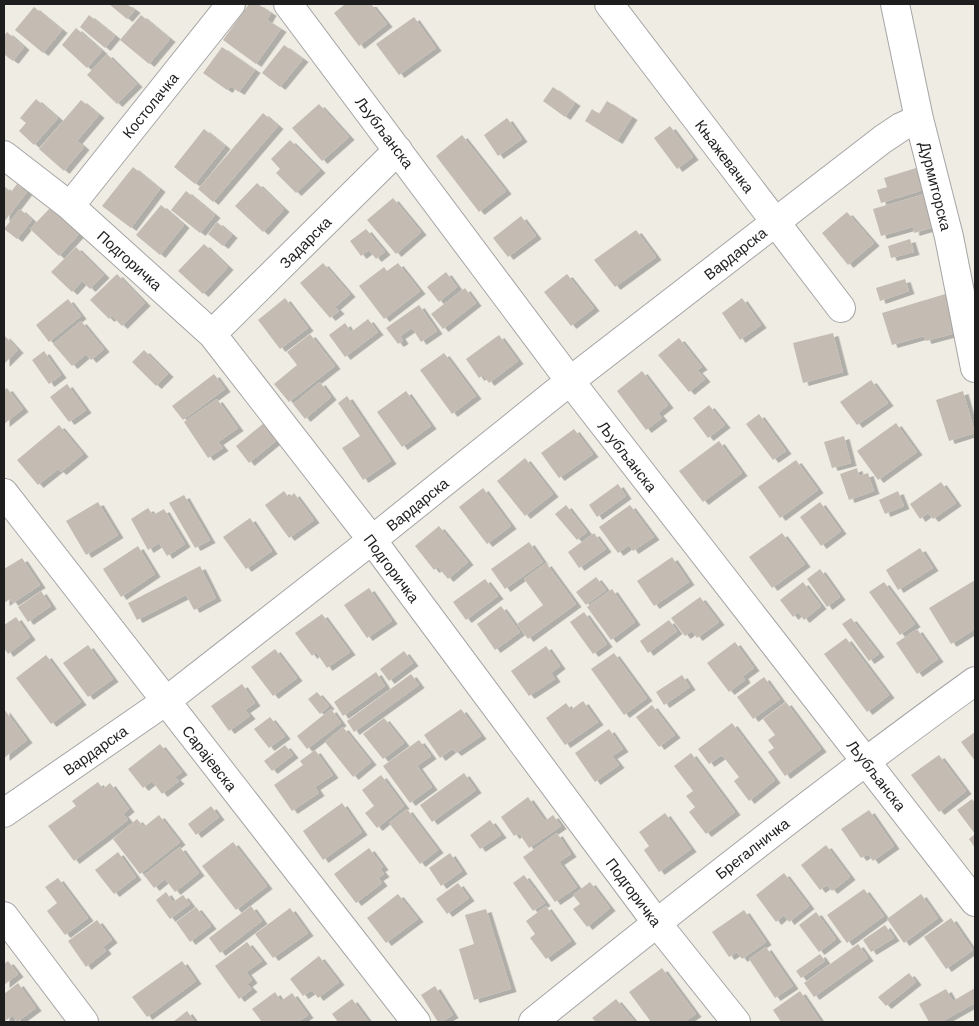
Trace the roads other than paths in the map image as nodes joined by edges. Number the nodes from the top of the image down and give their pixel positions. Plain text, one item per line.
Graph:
1 (231, 4) edge
2 (288, 4) edge
3 (609, 4) edge
4 (895, 4) edge
5 (919, 119) junction
6 (398, 150) junction
7 (4, 155) edge
8 (70, 206) junction
9 (776, 222) junction
10 (842, 308) dead end
11 (212, 334) junction
12 (975, 368) edge
13 (570, 381) junction
14 (4, 492) edge
15 (372, 540) junction
16 (975, 681) edge
17 (166, 701) junction
18 (865, 761) junction
19 (4, 813) edge
20 (975, 902) edge
21 (4, 916) edge
22 (656, 922) junction
23 (84, 1022) edge
24 (416, 1022) edge
25 (533, 1022) edge
26 (736, 1022) edge

1 - 8 street, Костолачка
2 - 6 street, Љубљанска
3 - 9 street, Књажевачка
4 - 5 street, Дурмиторска
5 - 9 street, Вардарска
5 - 12 street, Дурмиторска
6 - 11 street, Задарска
6 - 13 street, Љубљанска
7 - 8 street, Подгоричка
8 - 11 street, Подгоричка
9 - 10 street, Књажевачка
9 - 13 street, Вардарска
11 - 15 street, Подгоричка
13 - 15 street, Вардарска
13 - 18 street, Љубљанска
14 - 17 street, Сарајевска
15 - 17 street, Вардарска
15 - 22 street, Подгоричка
16 - 18 street, Брегалничка
17 - 19 street, Вардарска
17 - 24 street, Сарајевска
18 - 20 street, Љубљанска
18 - 22 street, Брегалничка
21 - 23 street
22 - 25 street, Брегалничка
22 - 26 street, Подгоричка

